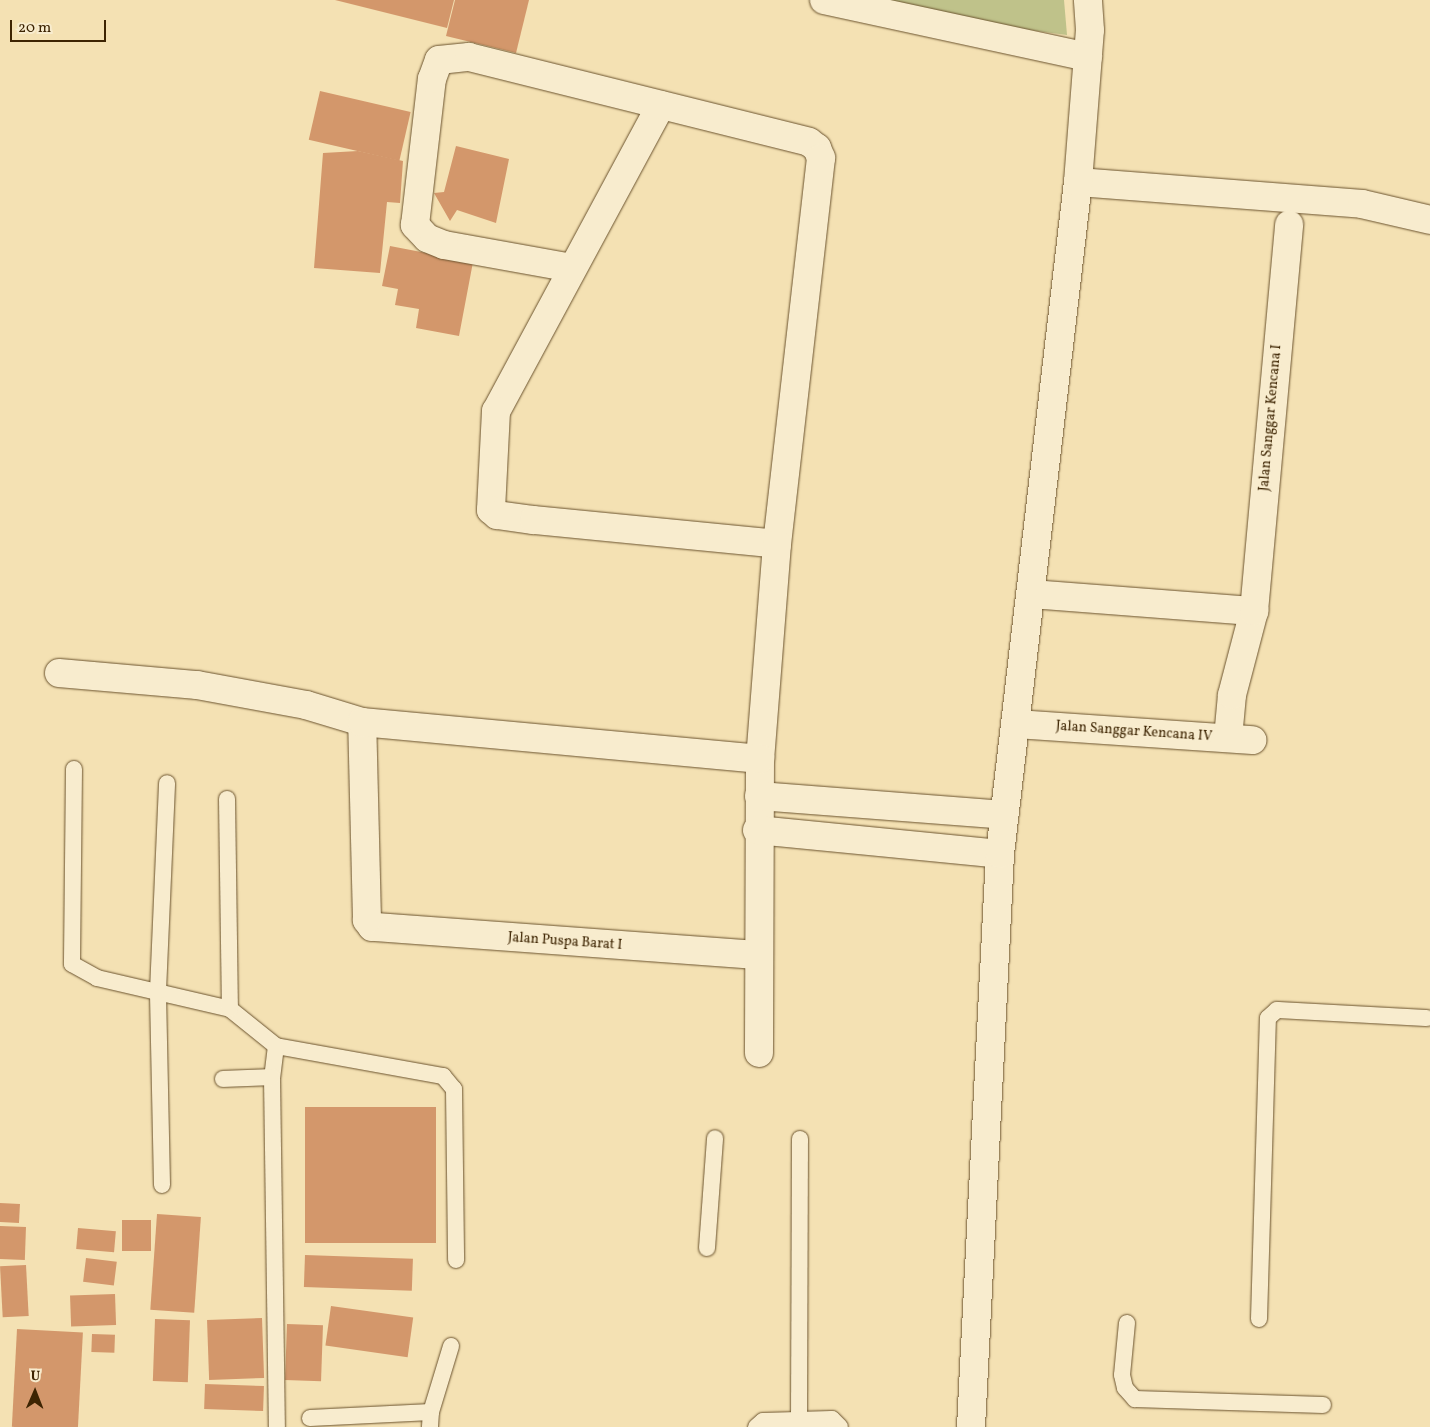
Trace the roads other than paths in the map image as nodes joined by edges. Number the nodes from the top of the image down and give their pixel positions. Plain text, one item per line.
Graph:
1 (824, 0) edge
2 (1088, 0) edge
3 (1088, 57) junction
4 (661, 105) junction
5 (1078, 182) junction
6 (1430, 220) edge
7 (1289, 225) dead end
8 (572, 268) junction
9 (777, 544) junction
10 (1032, 594) junction
11 (1254, 611) junction
12 (59, 673) dead end
13 (362, 722) junction
14 (1016, 724) junction
15 (1240, 739) joint
16 (760, 759) junction
17 (74, 769) dead end
18 (167, 783) dead end
19 (759, 796) junction
20 (227, 799) dead end
21 (1004, 815) junction
22 (757, 830) junction
23 (1000, 854) junction
24 (758, 955) junction
25 (158, 991) junction
26 (230, 1009) junction
27 (1427, 1018) dead end
28 (276, 1046) junction
29 (759, 1053) dead end
30 (272, 1077) junction
31 (223, 1078) dead end
32 (715, 1138) dead end
33 (800, 1139) dead end
34 (162, 1185) dead end
35 (708, 1248) dead end
36 (456, 1260) dead end
37 (1259, 1319) dead end
38 (1127, 1324) dead end
39 (451, 1346) dead end
40 (1323, 1405) dead end
41 (310, 1418) dead end
42 (430, 1420) edge
43 (799, 1421) junction
44 (276, 1427) edge
45 (756, 1427) edge
46 (840, 1427) edge
47 (972, 1427) edge

1 - 3 street
2 - 3 street
3 - 5 street
4 - 8 street
4 - 8 street
4 - 9 street
5 - 6 street
5 - 10 street
7 - 11 street, Jalan Sanggar Kencana I
8 - 9 street
9 - 16 street
10 - 11 street
10 - 14 street
11 - 15 street, Jalan Sanggar Kencana I
12 - 13 street
13 - 16 street
13 - 24 street, Jalan Puspa Barat I
14 - 15 street, Jalan Sanggar Kencana IV
14 - 21 street
16 - 19 street
17 - 25 lane
18 - 25 lane
19 - 21 street
19 - 22 street
20 - 26 lane
21 - 23 street
22 - 23 street
22 - 24 street
23 - 47 street
24 - 29 street
25 - 26 lane
25 - 34 lane
26 - 28 lane
27 - 37 lane
28 - 30 lane
28 - 36 lane
30 - 31 lane
30 - 44 lane
32 - 35 lane
33 - 43 lane
38 - 40 lane
39 - 42 lane
41 - 42 lane
43 - 45 lane
43 - 46 lane

